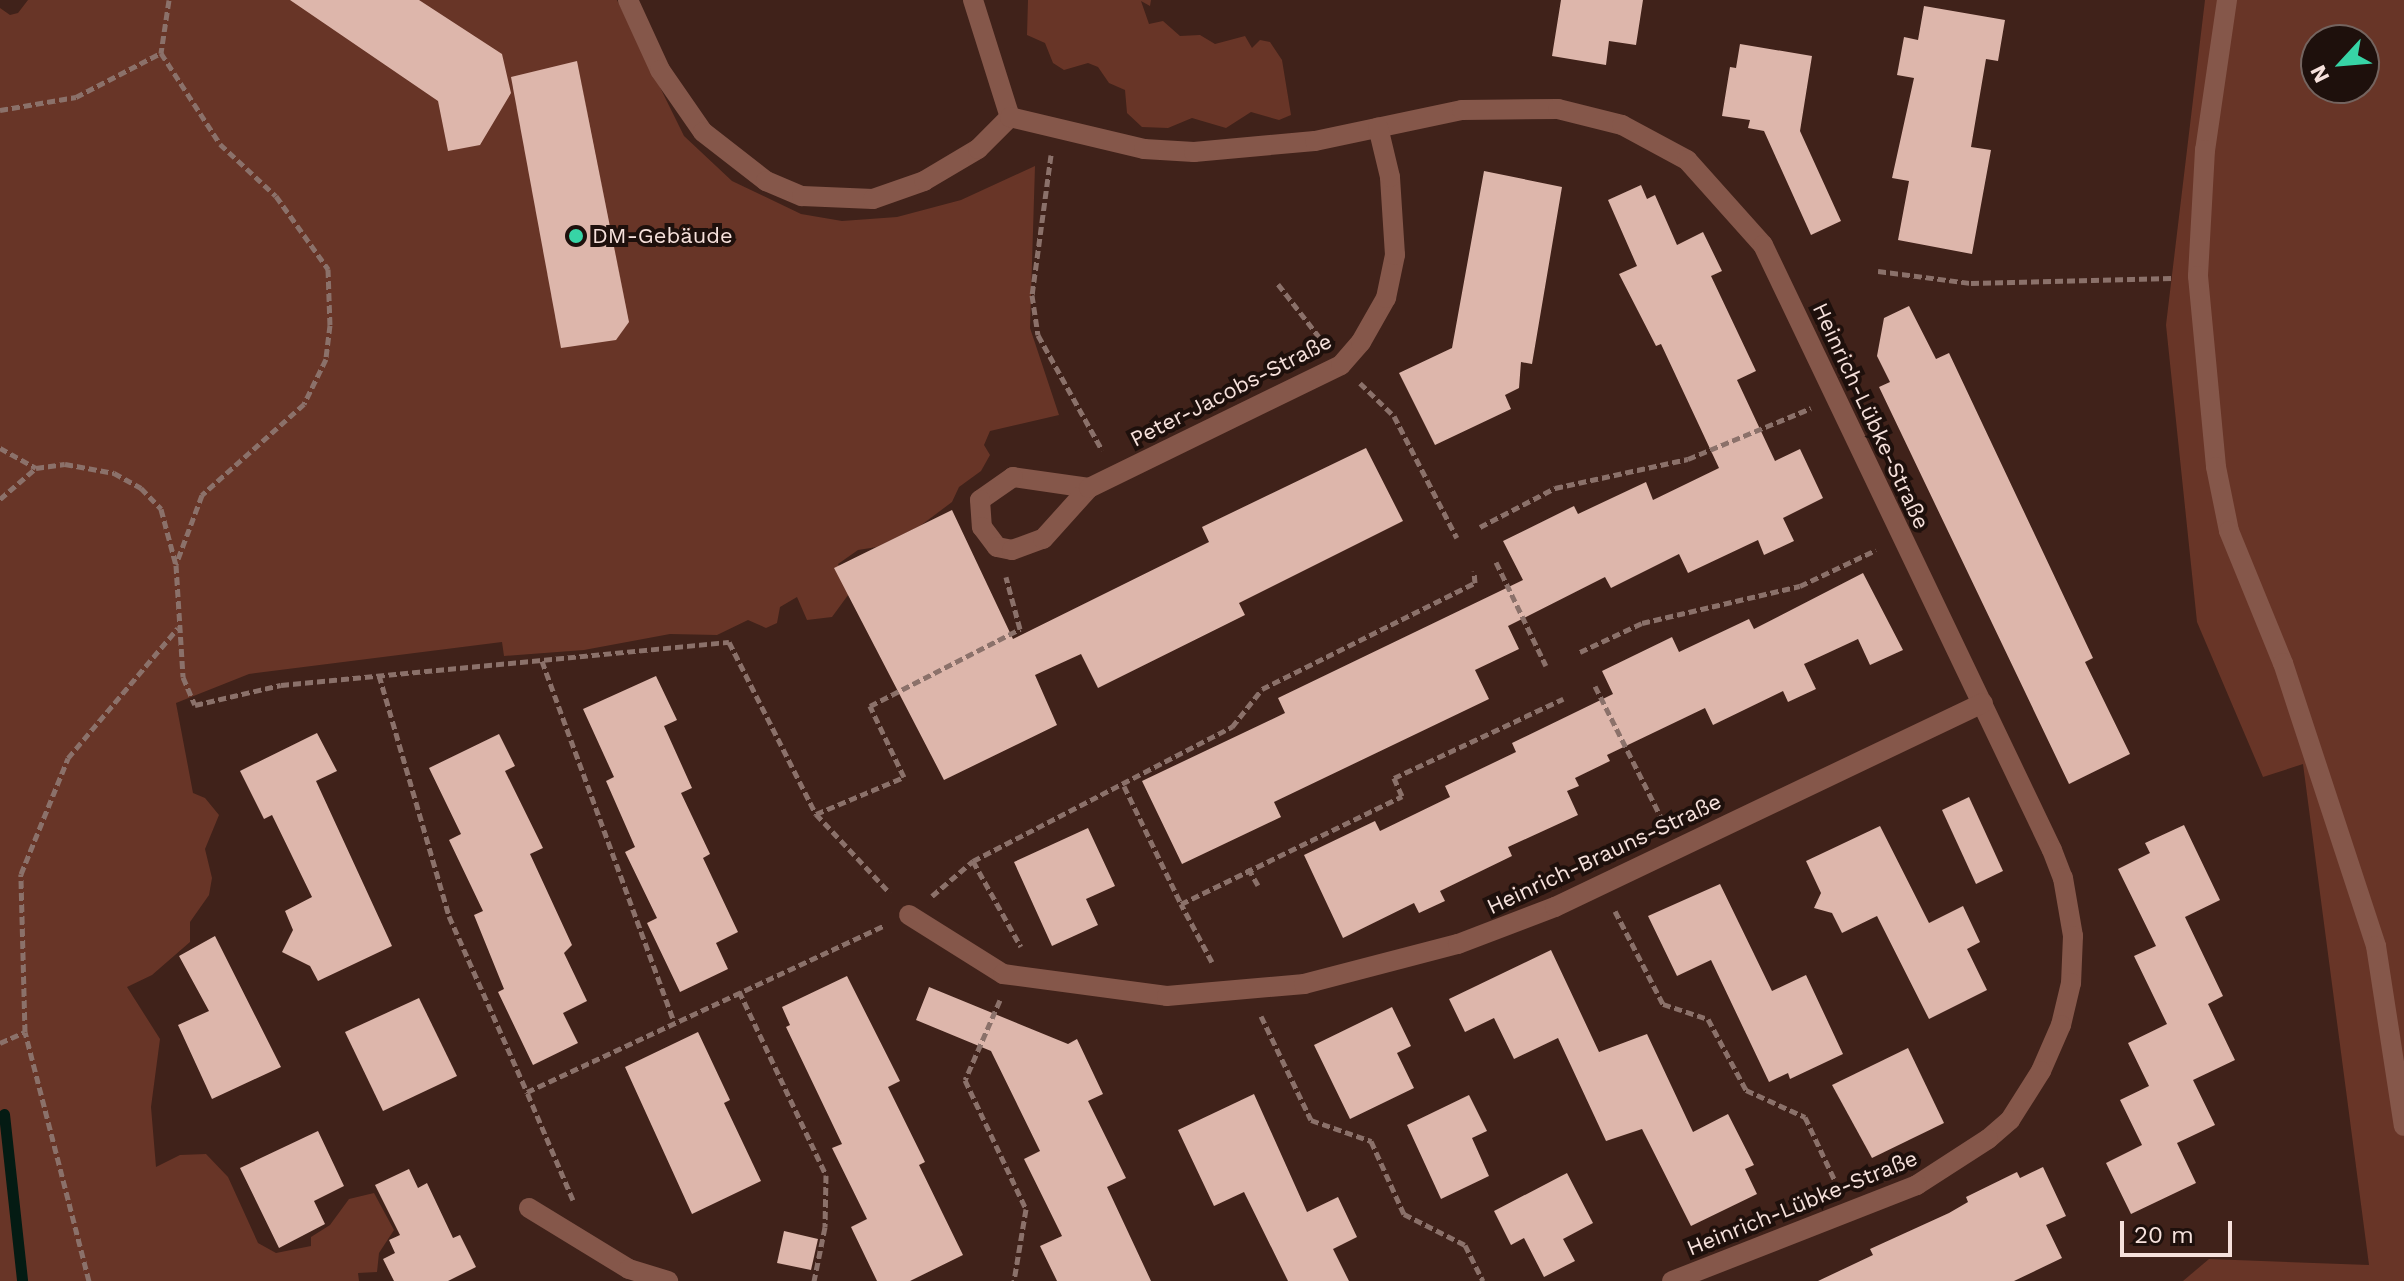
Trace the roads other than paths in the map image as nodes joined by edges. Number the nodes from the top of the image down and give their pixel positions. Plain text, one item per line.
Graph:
1 (628, 0) edge
2 (973, 0) edge
3 (2227, 0) edge
4 (1010, 117) junction
5 (1378, 127) junction
6 (1089, 488) junction
7 (1983, 703) junction
8 (909, 915) road end
9 (2404, 1126) edge
10 (529, 1208) dead end
11 (668, 1281) edge
12 (1672, 1281) edge

1 - 4 street
2 - 4 street
3 - 9 street
4 - 5 street, Heinrich-Lübke-Straße
5 - 6 street, Peter-Jacobs-Straße
5 - 7 street, Heinrich-Lübke-Straße
6 - 6 street, Peter-Jacobs-Straße
7 - 8 street, Heinrich-Brauns-Straße
7 - 12 street, Heinrich-Lübke-Straße
10 - 11 street

